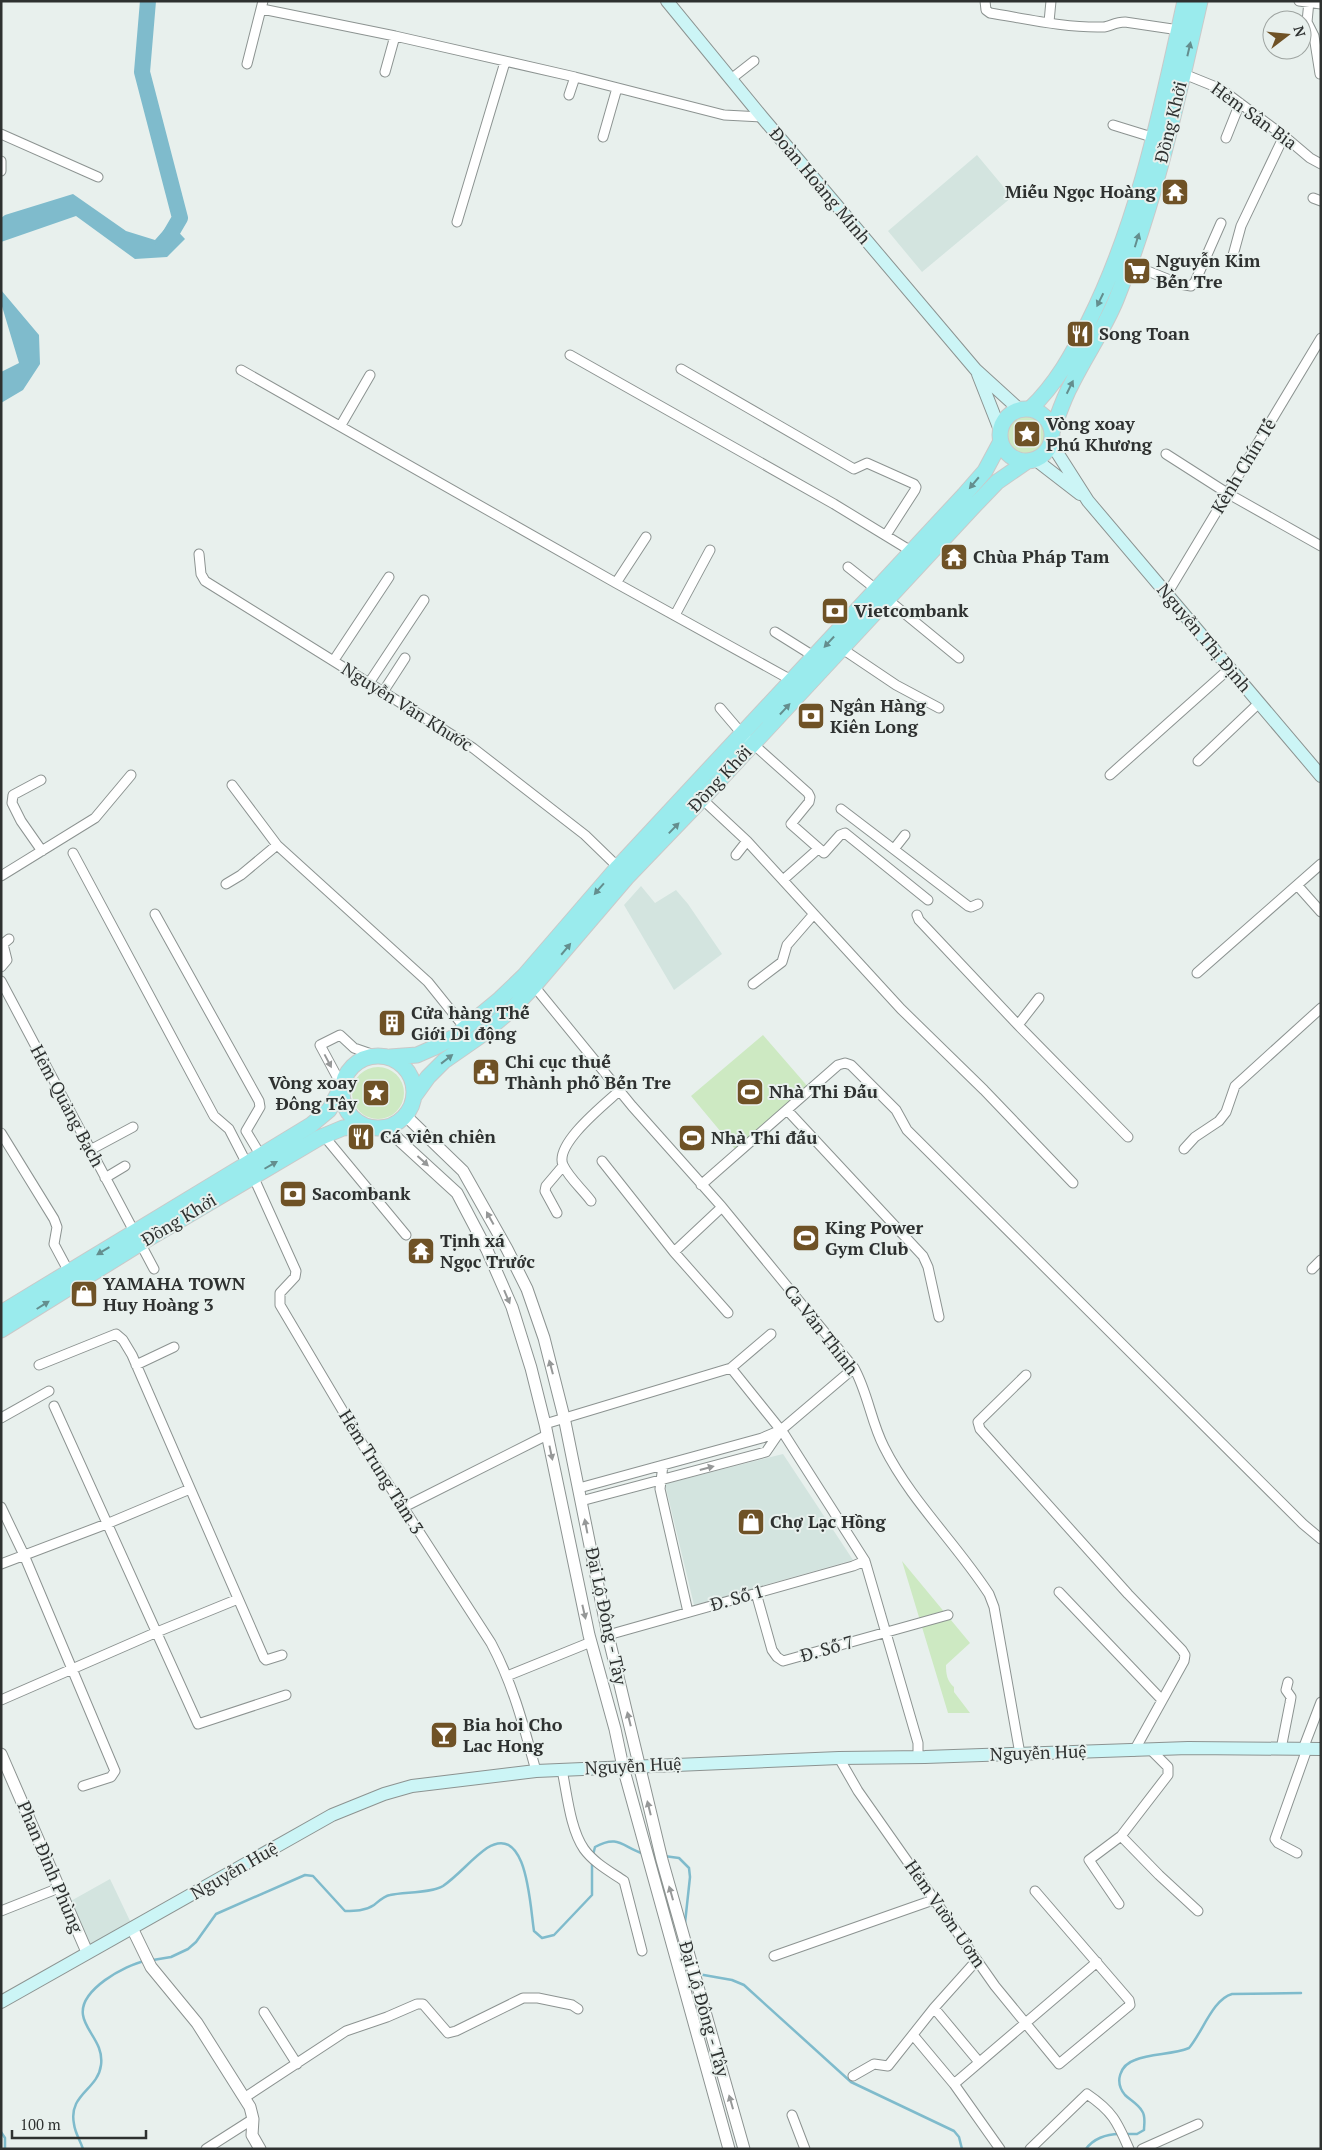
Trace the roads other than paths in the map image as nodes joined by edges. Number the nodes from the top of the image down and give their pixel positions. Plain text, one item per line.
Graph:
1 (667, 1) edge
2 (985, 1) edge
3 (1050, 1) edge
4 (1185, 1) edge
5 (1200, 1) edge
6 (1299, 1) edge
7 (1309, 2) edge
8 (1321, 4) edge
9 (263, 5) edge
10 (1049, 22) junction
11 (1179, 30) junction
12 (1312, 33) edge
13 (395, 36) junction
14 (754, 61) dead end
15 (504, 62) junction
16 (247, 64) dead end
17 (385, 72) dead end
18 (1184, 74) junction
19 (1320, 74) edge
20 (574, 77) junction
21 (731, 79) junction
22 (617, 88) junction
23 (569, 95) dead end
24 (1240, 103) junction
25 (762, 117) junction
26 (1113, 125) dead end
27 (1, 134) edge
28 (1160, 136) junction
29 (1284, 136) junction
30 (603, 137) dead end
31 (1226, 138) dead end
32 (1, 162) edge
33 (1321, 164) edge
34 (1, 171) edge
35 (98, 177) dead end
36 (457, 222) dead end
37 (1221, 222) dead end
38 (1232, 259) dead end
39 (1130, 264) junction
40 (1321, 338) edge
41 (1083, 350) junction
42 (570, 355) dead end
43 (681, 369) dead end
44 (241, 370) dead end
45 (976, 370) junction
46 (370, 375) dead end
47 (1025, 409) junction
48 (340, 425) junction
49 (1000, 436) junction
50 (1052, 438) junction
51 (1166, 454) dead end
52 (1031, 461) junction
53 (1227, 493) junction
54 (1088, 500) junction
55 (886, 535) junction
56 (646, 538) dead end
57 (1321, 546) edge
58 (710, 550) dead end
59 (912, 552) junction
60 (199, 554) dead end
61 (848, 566) dead end
62 (389, 577) dead end
63 (616, 583) junction
64 (1167, 594) junction
65 (882, 595) junction
66 (424, 600) dead end
67 (675, 615) junction
68 (775, 632) dead end
69 (841, 648) junction
70 (815, 657) junction
71 (405, 658) dead end
72 (959, 658) dead end
73 (334, 660) junction
74 (1230, 668) junction
75 (794, 681) junction
76 (369, 683) junction
77 (384, 692) junction
78 (1259, 703) junction
79 (720, 708) dead end
80 (940, 708) dead end
81 (748, 739) junction
82 (1198, 761) dead end
83 (1320, 774) edge
84 (131, 775) dead end
85 (1110, 775) dead end
86 (41, 780) dead end
87 (232, 785) dead end
88 (702, 800) junction
89 (841, 809) dead end
90 (906, 835) dead end
91 (747, 841) junction
92 (278, 845) junction
93 (818, 849) junction
94 (894, 849) junction
95 (42, 850) junction
96 (73, 853) dead end
97 (736, 855) dead end
98 (1321, 864) edge
99 (618, 867) junction
100 (1, 876) edge
101 (783, 880) junction
102 (226, 884) dead end
103 (1297, 885) junction
104 (928, 900) dead end
105 (978, 904) dead end
106 (1321, 912) edge
107 (155, 914) dead end
108 (917, 914) dead end
109 (813, 915) junction
110 (9, 938) dead end
111 (1, 967) edge
112 (1197, 973) dead end
113 (1, 981) edge
114 (753, 984) dead end
115 (534, 986) junction
116 (1040, 998) dead end
117 (1321, 1008) edge
118 (1018, 1025) junction
119 (465, 1028) junction
120 (383, 1056) junction
121 (342, 1086) junction
122 (619, 1091) junction
123 (415, 1095) junction
124 (787, 1110) junction
125 (406, 1116) junction
126 (364, 1126) junction
127 (133, 1127) dead end
128 (386, 1128) junction
129 (1, 1133) edge
130 (324, 1136) junction
131 (1128, 1137) dead end
132 (1184, 1149) dead end
133 (92, 1150) junction
134 (261, 1156) junction
135 (602, 1161) dead end
136 (125, 1166) dead end
137 (563, 1166) junction
138 (250, 1170) junction
139 (106, 1178) junction
140 (1073, 1183) dead end
141 (701, 1185) junction
142 (592, 1202) dead end
143 (722, 1207) junction
144 (556, 1212) dead end
145 (406, 1235) dead end
146 (137, 1238) junction
147 (674, 1252) junction
148 (1321, 1260) edge
149 (154, 1269) dead end
150 (1312, 1269) dead end
151 (69, 1272) junction
152 (1, 1313) edge
153 (728, 1313) dead end
154 (939, 1317) dead end
155 (1, 1330) edge
156 (771, 1334) dead end
157 (174, 1347) dead end
158 (39, 1365) dead end
159 (136, 1365) junction
160 (732, 1368) junction
161 (854, 1368) junction
162 (1026, 1375) dead end
163 (48, 1391) dead end
164 (54, 1406) dead end
165 (1, 1418) edge
166 (564, 1418) junction
167 (546, 1429) junction
168 (781, 1430) junction
169 (662, 1465) junction
170 (660, 1480) junction
171 (190, 1488) junction
172 (579, 1488) junction
173 (581, 1501) junction
174 (1, 1506) edge
175 (402, 1508) junction
176 (109, 1523) junction
177 (1321, 1539) edge
178 (24, 1555) junction
179 (864, 1560) junction
180 (1, 1564) edge
181 (1060, 1592) dead end
182 (756, 1593) junction
183 (238, 1599) junction
184 (688, 1612) junction
185 (948, 1615) dead end
186 (157, 1632) junction
187 (886, 1633) junction
188 (608, 1635) junction
189 (591, 1642) junction
190 (282, 1655) dead end
191 (72, 1670) junction
192 (507, 1676) junction
193 (1288, 1682) dead end
194 (286, 1695) dead end
195 (1, 1700) edge
196 (1162, 1700) junction
197 (1321, 1702) edge
198 (1281, 1748) junction
199 (1305, 1749) junction
200 (1321, 1749) edge
201 (1151, 1750) junction
202 (1134, 1751) junction
203 (1, 1754) edge
204 (1020, 1754) junction
205 (918, 1757) junction
206 (839, 1758) junction
207 (639, 1766) junction
208 (623, 1767) junction
209 (562, 1770) junction
210 (536, 1771) junction
211 (83, 1786) dead end
212 (1121, 1836) junction
213 (1297, 1854) dead end
214 (59, 1888) junction
215 (1036, 1891) dead end
216 (936, 1899) junction
217 (1119, 1904) dead end
218 (1, 1911) edge
219 (1198, 1911) dead end
220 (132, 1928) junction
221 (642, 1951) dead end
222 (87, 1952) junction
223 (774, 1956) dead end
224 (977, 1960) junction
225 (1097, 1962) junction
226 (1, 2002) edge
227 (934, 2008) junction
228 (578, 2009) dead end
229 (264, 2012) dead end
230 (1025, 2024) junction
231 (913, 2035) junction
232 (979, 2062) junction
233 (297, 2064) junction
234 (853, 2076) dead end
235 (954, 2084) junction
236 (244, 2098) junction
237 (792, 2115) dead end
238 (253, 2119) junction
239 (1198, 2124) dead end
240 (1129, 2148) edge
241 (206, 2149) edge
242 (260, 2149) edge
243 (729, 2149) edge
244 (744, 2149) edge
245 (805, 2149) edge
246 (1000, 2149) edge
247 (1030, 2149) edge
248 (1142, 2149) edge

1 - 21 main road, Đoàn Hoàng Minh
2 - 10 street
3 - 10 street
4 - 11 main road, Đồng Khởi
18 -> 5 main road, Đồng Khởi
6 - 7 street
7 - 8 street
9 - 13 street
9 - 16 street
10 - 11 street
11 - 28 main road, Đồng Khởi
12 - 19 street
13 - 15 street
13 - 17 street
14 - 21 street
15 - 20 street
15 - 36 street
18 - 24 street, Hẻm Sân Bia
18 - 28 main road, Đồng Khởi
20 - 22 street
20 - 23 street
21 - 25 main road, Đoàn Hoàng Minh
22 - 25 street
22 - 30 street
24 - 29 street, Hẻm Sân Bia
24 - 31 street
25 - 45 main road, Đoàn Hoàng Minh
26 - 28 street
27 - 35 street
39 -> 28 main road, Đồng Khởi
28 -> 41 main road, Đồng Khởi
29 - 33 street, Hẻm Sân Bia
29 - 38 street
32 - 34 street
37 - 39 street
39 - 41 main road, Đồng Khởi
40 - 53 street, Kênh Chín Tế
41 - 47 main road, Đồng Khởi
50 -> 41 main road, Đồng Khởi
42 - 55 street
43 - 55 street
44 - 48 street
45 - 47 main road, Đoàn Hoàng Minh
45 - 49 main road, Đoàn Hoàng Minh
46 - 48 street
47 - 49 main road
47 - 50 main road
48 - 63 street
49 - 52 main road
49 -> 59 main road, Đồng Khởi
50 - 52 main road
50 - 54 main road, Nguyễn Thị Định
51 - 53 street
52 - 54 main road, Nguyễn Thị Định
52 - 65 main road, Đồng Khởi
53 - 57 street
53 - 64 street, Kênh Chín Tế
54 - 64 main road, Nguyễn Thị Định
55 - 59 street
56 - 63 street
58 - 67 street
59 - 65 main road, Đồng Khởi
60 - 73 street, Nguyễn Văn Khước
61 - 65 street
62 - 73 street
63 - 67 street
64 - 74 main road, Nguyễn Thị Định
65 - 69 main road, Đồng Khởi
65 -> 70 main road, Đồng Khởi
65 - 72 street
66 - 76 street
67 - 75 street
68 - 70 street
69 - 80 street
81 -> 69 main road, Đồng Khởi
70 - 75 main road, Đồng Khởi
71 - 77 street
73 - 76 street, Nguyễn Văn Khước
74 - 78 main road, Nguyễn Thị Định
74 - 85 street
75 - 81 main road, Đồng Khởi
76 - 77 street, Nguyễn Văn Khước
77 - 99 street, Nguyễn Văn Khước
78 - 82 street
78 - 83 main road, Nguyễn Thị Định
79 - 81 street
81 - 88 main road, Đồng Khởi
81 - 93 street
81 - 99 main road, Đồng Khởi
84 - 95 street
86 - 95 street
87 - 92 street
88 - 91 street
115 -> 88 main road, Đồng Khởi
89 - 94 street
90 - 94 street
91 - 97 street
91 - 101 street
92 - 102 street
92 - 119 street
93 - 101 street
93 - 104 street
94 - 105 street
95 - 100 street
96 - 138 street
98 - 103 street
99 -> 119 main road, Đồng Khởi
101 - 109 street
103 - 106 street
103 - 112 street
107 - 134 street
108 - 118 street
109 - 114 street
109 - 140 street
110 - 111 street
113 - 133 street, Hẻm Quảng Bạch
115 - 122 street, Ca Văn Thỉnh
123 -> 115 main road, Đồng Khởi
116 - 118 street
117 - 132 street
118 - 131 street
119 - 120 main road, Đồng Khởi
120 - 121 main road
120 -> 121 street
120 - 123 main road
121 - 126 main road
121 - 134 main road, Đồng Khởi
122 - 137 street
122 - 141 street, Ca Văn Thỉnh
123 - 125 main road
124 - 141 street
124 - 154 street
124 - 177 street
125 - 128 main road
166 -> 125 street, Đại Lộ Đông - Tây
126 - 128 main road
126 - 130 main road, Đồng Khởi
127 - 133 street
128 -> 167 street, Đại Lộ Đông - Tây
129 - 151 street
138 -> 130 main road, Đồng Khởi
130 - 145 street
133 - 139 street, Hẻm Quảng Bạch
134 - 138 main road, Đồng Khởi
135 - 147 street
136 - 139 street
137 - 142 street
137 - 144 street
138 - 146 main road, Đồng Khởi
138 - 175 street, Hẻm Trung Tâm 3
139 - 146 street, Hẻm Quảng Bạch
141 - 143 street, Ca Văn Thỉnh
143 - 147 street
143 - 161 street, Ca Văn Thỉnh
146 - 149 street, Hẻm Quảng Bạch
146 -> 151 main road, Đồng Khởi
155 -> 146 main road, Đồng Khởi
147 - 153 street
148 - 150 street
151 - 152 main road, Đồng Khởi
156 - 160 street
157 - 159 street
158 - 159 street
159 - 171 street
160 - 166 street
160 - 168 street
161 - 168 street
161 - 204 street, Ca Văn Thỉnh
162 - 196 street
163 - 165 street
164 - 176 street
166 - 167 street
166 - 172 street, Đại Lộ Đông - Tây
167 - 175 street
167 -> 189 street, Đại Lộ Đông - Tây
168 - 169 street
170 -> 168 street
168 - 179 street
169 - 170 street
169 - 172 street
170 - 173 street
170 - 184 street
171 - 176 street
171 - 183 street
172 - 173 street, Đại Lộ Đông - Tây
188 -> 173 street, Đại Lộ Đông - Tây
174 - 178 street
175 - 192 street, Hẻm Trung Tâm 3
176 - 178 street
176 - 186 street
178 - 180 street
178 - 191 street
179 - 182 street, Đ. Số 1
179 - 187 street
181 - 196 street
182 - 184 street, Đ. Số 1
182 - 187 street, Đ. Số 7
183 - 186 street
183 - 190 street
184 - 188 street, Đ. Số 1
185 - 187 street
186 - 191 street
186 - 194 street
187 - 205 street
207 -> 188 street, Đại Lộ Đông - Tây
189 - 192 street
189 - 208 street, Đại Lộ Đông - Tây
191 - 195 street
191 - 211 street
192 - 210 street, Hẻm Trung Tâm 3
193 - 198 street
196 - 202 street
197 - 199 street
198 - 199 main road, Nguyễn Huệ
198 - 201 main road, Nguyễn Huệ
199 - 200 main road, Nguyễn Huệ
199 - 213 street
201 - 202 main road, Nguyễn Huệ
201 - 212 street
202 - 204 main road, Nguyễn Huệ
203 - 214 street, Phan Đình Phùng
204 - 205 main road, Nguyễn Huệ
205 - 206 main road, Nguyễn Huệ
206 - 207 main road, Nguyễn Huệ
206 - 216 street, Hẻm Vườn Ươm
207 - 208 main road, Nguyễn Huệ
244 -> 207 street, Đại Lộ Đông - Tây
208 - 209 main road, Nguyễn Huệ
208 - 243 street, Đại Lộ Đông - Tây
209 - 210 main road, Nguyễn Huệ
209 - 221 street
210 - 220 main road, Nguyễn Huệ
212 - 217 street
212 - 219 street
214 - 218 street
214 - 222 street, Phan Đình Phùng
215 - 225 street
216 - 223 street
216 - 224 street, Hẻm Vườn Ươm
220 - 222 main road, Nguyễn Huệ
220 - 236 street
222 - 226 main road, Nguyễn Huệ
224 - 227 street
224 - 230 street, Hẻm Vườn Ươm
225 - 230 street
225 - 230 street, Hẻm Vườn Ươm
227 - 231 street
227 - 232 street
228 - 233 street
229 - 233 street
230 - 232 street
231 - 234 street
231 - 235 street
232 - 235 street
233 - 236 street
235 - 246 street
236 - 238 street
237 - 245 street
238 - 241 street
238 - 242 street
239 - 248 street
240 - 247 street

